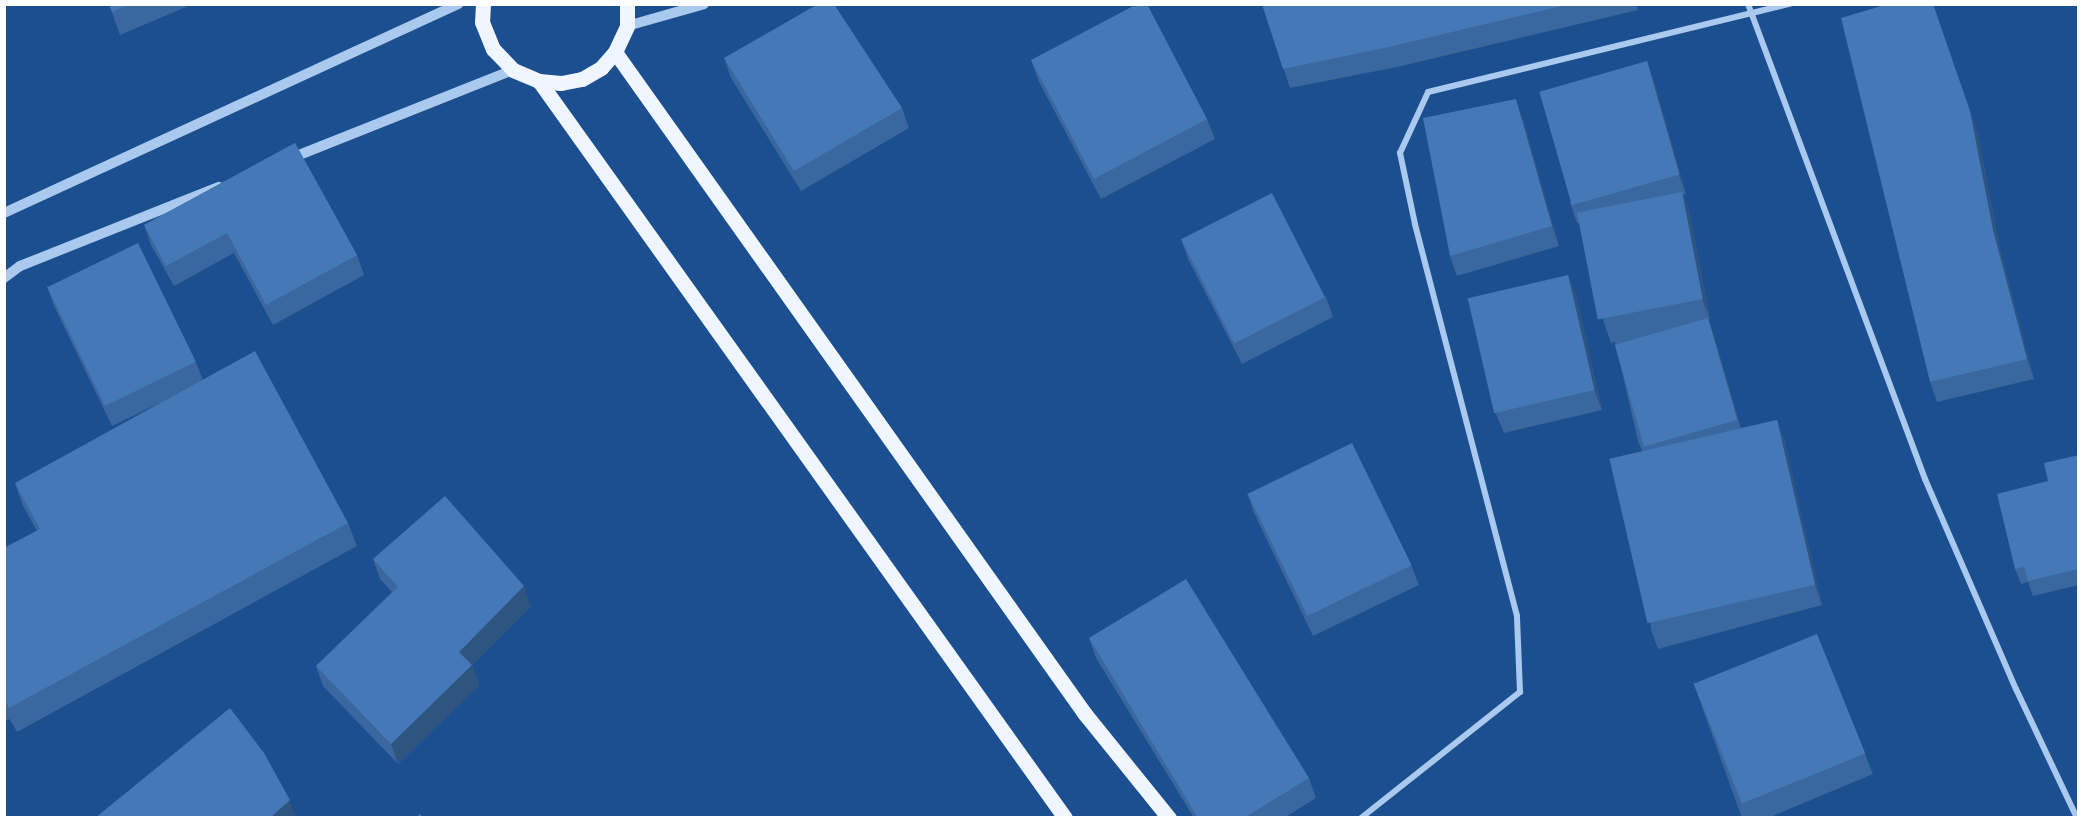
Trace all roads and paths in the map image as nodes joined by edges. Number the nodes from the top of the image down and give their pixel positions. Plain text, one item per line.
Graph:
1 (458, 4) edge
2 (483, 4) edge
3 (627, 4) edge
4 (704, 4) edge
5 (1748, 4) edge
6 (1790, 4) edge
7 (1751, 13) junction
8 (627, 26) junction
9 (615, 52) junction
10 (513, 70) junction
11 (539, 81) junction
12 (283, 161) edge
13 (228, 183) edge
14 (4, 213) edge
15 (4, 278) edge
16 (1065, 818) edge
17 (1169, 818) edge
18 (1361, 818) edge
19 (2077, 818) edge

1 - 14 street
2 - 10 main road
3 - 8 main road
4 - 8 street
5 - 7 street
6 - 7 street
7 - 18 street
7 - 19 street
8 - 9 main road
9 - 11 main road
9 - 17 main road
10 - 11 main road
10 - 12 street
11 - 16 main road
13 - 15 street

